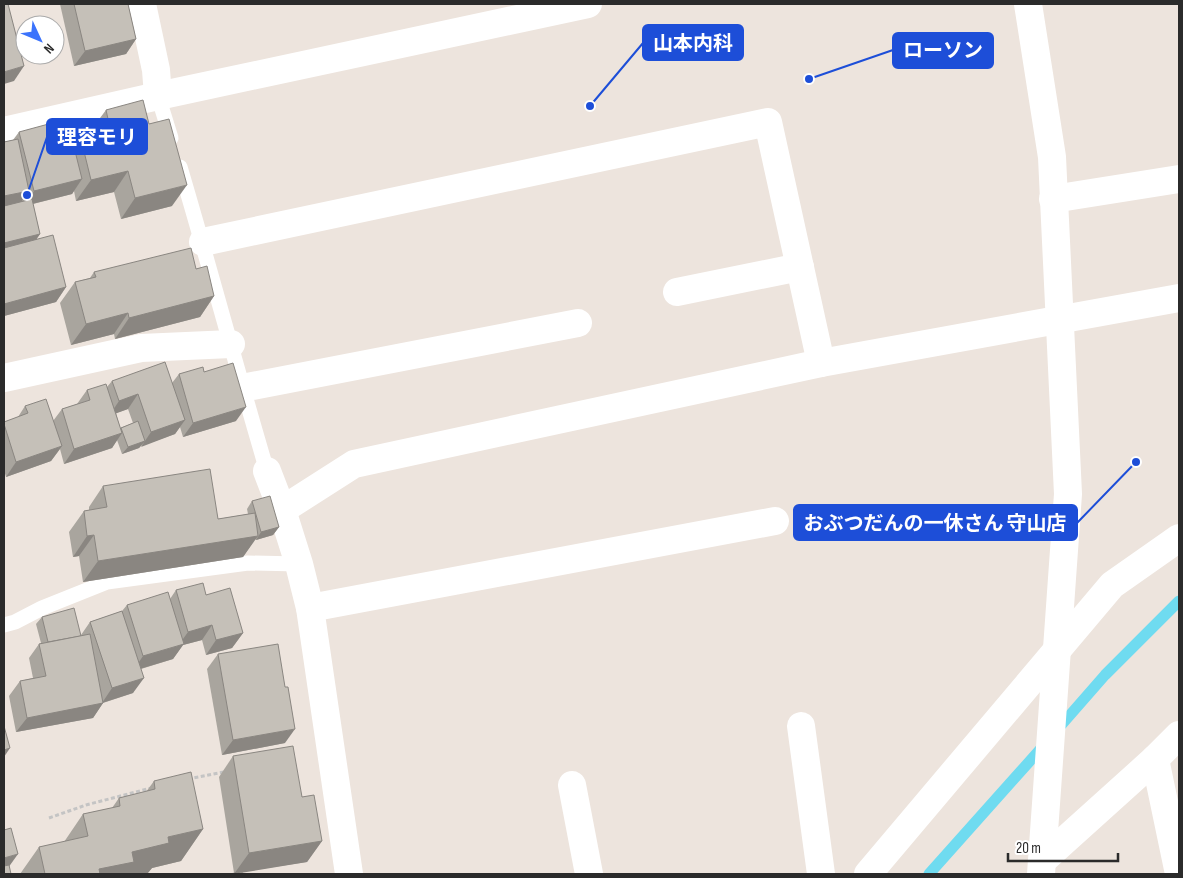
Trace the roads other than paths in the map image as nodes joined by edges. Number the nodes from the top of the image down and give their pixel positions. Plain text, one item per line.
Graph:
1 (142, 4) edge
2 (588, 4) edge
3 (1028, 4) edge
4 (158, 96) junction
5 (4, 131) edge
6 (1179, 179) edge
7 (1053, 199) junction
8 (203, 242) junction
9 (800, 267) junction
10 (677, 292) dead end
11 (1179, 298) edge
12 (1059, 319) junction
13 (578, 323) dead end
14 (231, 344) junction
15 (821, 363) junction
16 (4, 378) edge
17 (242, 388) junction
18 (267, 471) joint
19 (282, 510) junction
20 (775, 521) dead end
21 (1179, 538) edge
22 (299, 564) junction
23 (310, 608) junction
24 (4, 625) edge
25 (1058, 646) junction
26 (802, 726) dead end
27 (1179, 736) edge
28 (1155, 759) junction
29 (572, 785) dead end
30 (1042, 867) edge
31 (349, 874) edge
32 (589, 874) edge
33 (821, 874) edge
34 (868, 874) edge
35 (1179, 874) edge

1 - 4 street
2 - 4 street
3 - 7 street
4 - 5 street
4 - 8 lane
6 - 7 street
7 - 12 street
8 - 9 street
8 - 14 lane
9 - 10 street
9 - 15 street
11 - 12 street
12 - 15 street
12 - 25 street
13 - 17 street
14 - 16 street
14 - 17 lane
15 - 19 street
17 - 18 lane
18 - 19 street
19 - 22 street
20 - 23 street
21 - 25 street
22 - 23 street
22 - 24 lane
23 - 31 street
25 - 30 street
25 - 34 street
26 - 33 street
27 - 28 street
28 - 30 street
28 - 35 street
29 - 32 street

